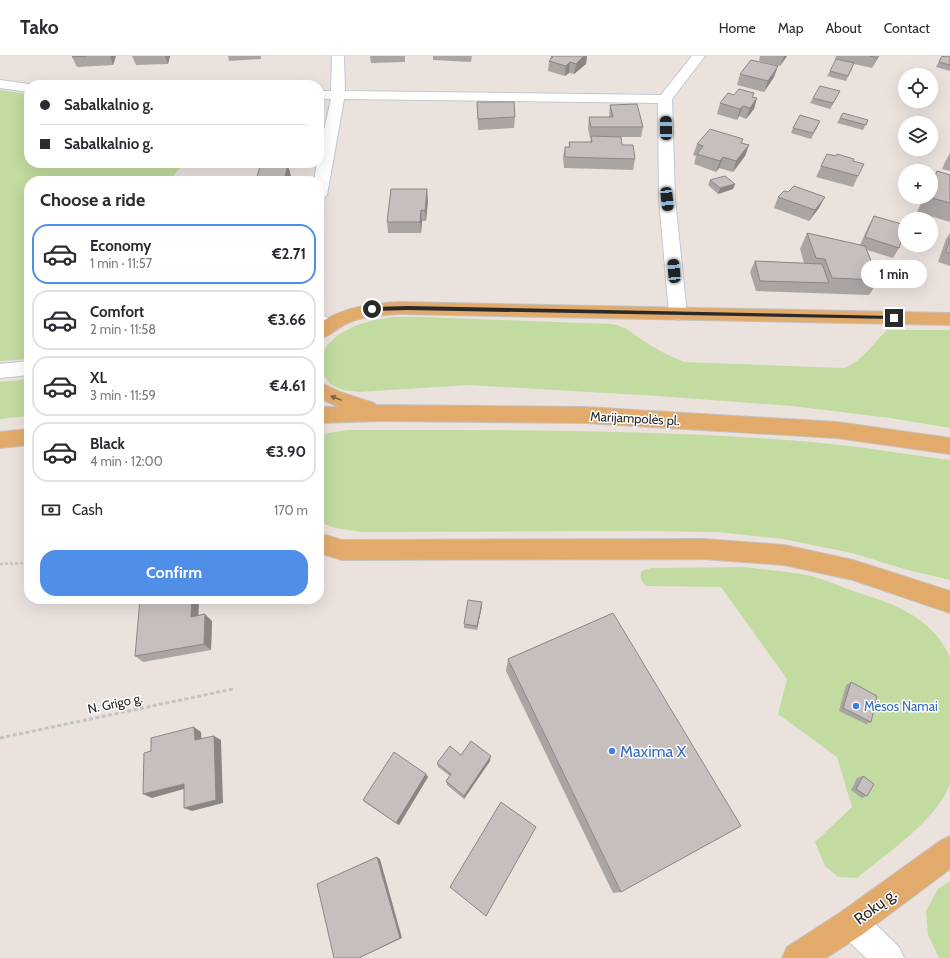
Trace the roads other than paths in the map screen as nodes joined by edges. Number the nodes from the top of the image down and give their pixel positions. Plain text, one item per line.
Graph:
1 (338, 56) edge
2 (699, 56) edge
3 (0, 84) edge
4 (24, 87) edge
5 (324, 95) edge
6 (338, 96) junction
7 (665, 99) junction
8 (324, 166) edge
9 (678, 314) junction
10 (950, 319) edge
11 (324, 325) edge
12 (24, 369) edge
13 (0, 371) edge
14 (324, 392) edge
15 (381, 413) junction
16 (345, 414) junction
17 (324, 415) edge
18 (324, 423) edge
19 (24, 438) edge
20 (0, 440) edge
21 (950, 446) edge
22 (324, 545) edge
23 (950, 602) edge
24 (950, 851) edge
25 (852, 923) junction
26 (798, 958) edge
27 (888, 958) edge

1 - 6 street
2 - 7 street
3 - 4 street
5 - 6 street
6 - 7 street
6 - 8 street
7 - 9 street
9 - 10 main road
9 - 11 main road
12 - 13 street
15 -> 14 main road
15 - 16 main road, Marijampolės pl.
15 - 21 main road, Marijampolės pl.
16 - 17 main road, Marijampolės pl.
16 - 18 main road
19 - 20 main road
22 - 23 main road
24 - 25 main road, Rokų g.
25 - 26 main road, Rokų g.
25 - 27 street

